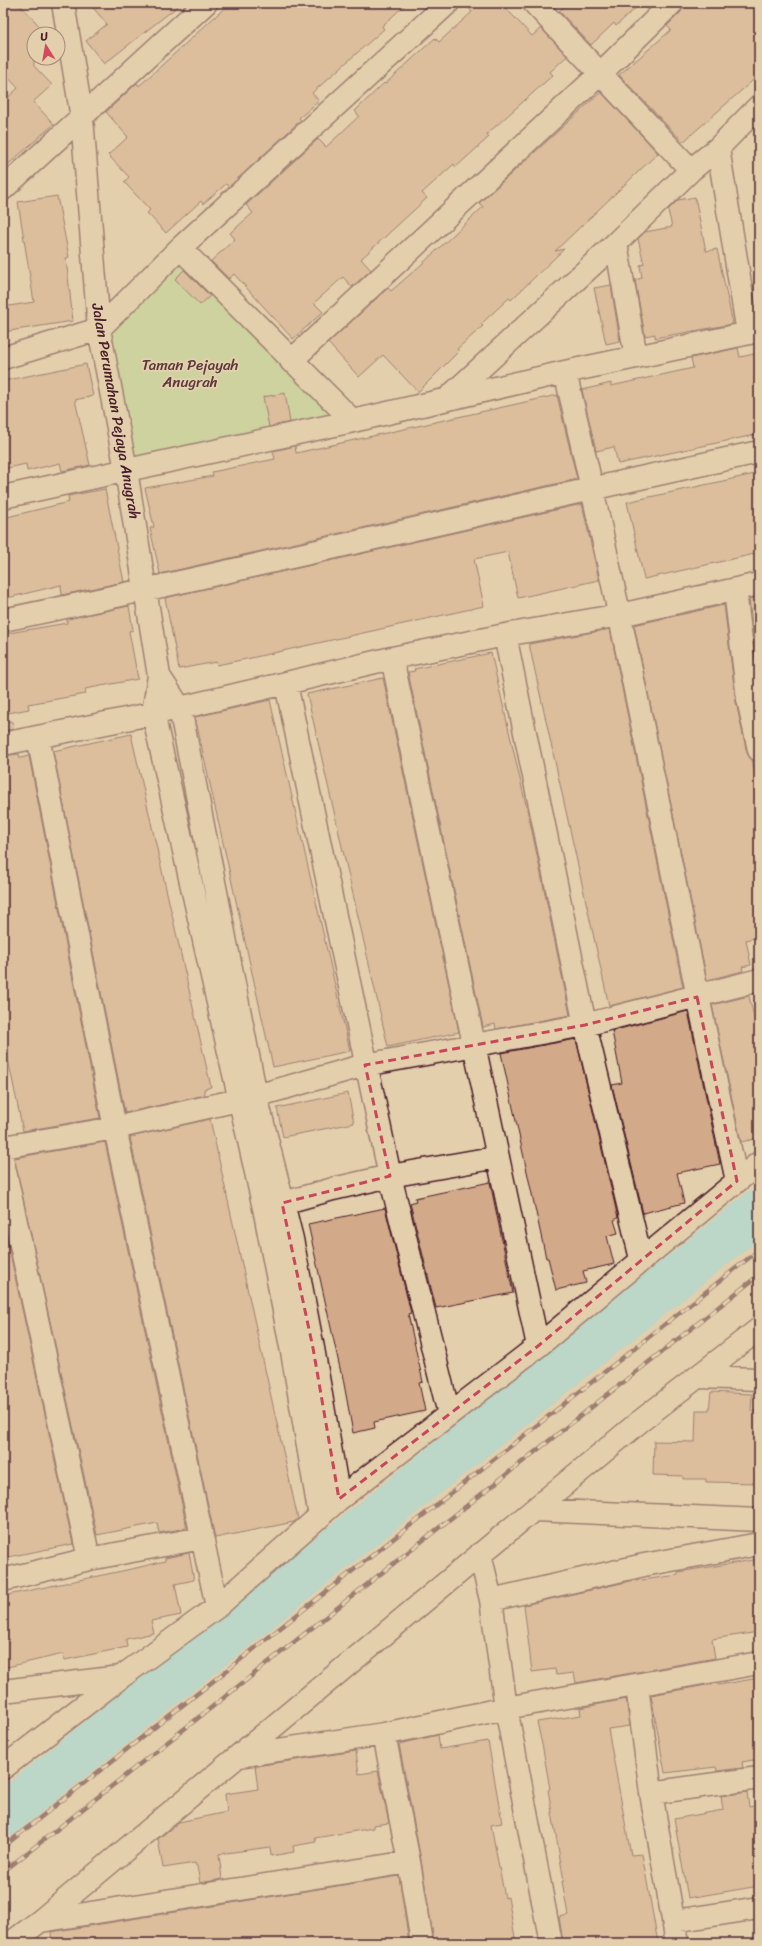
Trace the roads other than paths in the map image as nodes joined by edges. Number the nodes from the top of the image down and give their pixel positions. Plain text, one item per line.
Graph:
1 (63, 3) edge
2 (206, 3) edge
3 (448, 3) edge
4 (534, 3) edge
5 (672, 3) edge
6 (601, 73) junction
7 (759, 106) edge
8 (82, 118) junction
9 (718, 148) junction
10 (691, 170) junction
11 (3, 189) edge
12 (616, 243) junction
13 (180, 248) junction
14 (99, 329) junction
15 (753, 332) edge
16 (636, 357) junction
17 (3, 358) edge
18 (291, 361) junction
19 (565, 372) junction
20 (447, 399) junction
21 (353, 421) junction
22 (759, 452) edge
23 (126, 470) junction
24 (593, 488) junction
25 (3, 497) edge
26 (759, 584) edge
27 (146, 590) junction
28 (735, 590) junction
29 (620, 615) junction
30 (3, 620) edge
31 (504, 635) junction
32 (392, 658) junction
33 (159, 676) junction
34 (286, 684) junction
35 (754, 698) edge
36 (180, 708) junction
37 (153, 713) junction
38 (38, 737) junction
39 (3, 744) edge
40 (759, 750) edge
41 (217, 890) junction
42 (195, 895) junction
43 (759, 980) edge
44 (697, 997) junction
45 (585, 1025) junction
46 (475, 1044) junction
47 (365, 1065) junction
48 (248, 1097) junction
49 (115, 1128) junction
50 (3, 1147) edge
51 (498, 1157) junction
52 (3, 1162) edge
53 (759, 1163) edge
54 (390, 1176) junction
55 (737, 1181) junction
56 (273, 1206) junction
57 (292, 1239) junction
58 (270, 1241) junction
59 (641, 1259) junction
60 (759, 1329) edge
61 (538, 1346) junction
62 (313, 1348) junction
63 (292, 1352) junction
64 (697, 1377) junction
65 (759, 1379) edge
66 (449, 1414) junction
67 (339, 1499) junction
68 (535, 1510) junction
69 (320, 1517) junction
70 (759, 1520) edge
71 (202, 1538) junction
72 (759, 1544) edge
73 (480, 1554) junction
74 (89, 1559) junction
75 (3, 1580) edge
76 (490, 1600) junction
77 (217, 1607) junction
78 (759, 1663) edge
79 (121, 1677) junction
80 (637, 1686) junction
81 (3, 1691) edge
82 (506, 1708) junction
83 (384, 1734) junction
84 (239, 1756) junction
85 (3, 1768) edge
86 (759, 1778) edge
87 (651, 1793) junction
88 (409, 1862) junction
89 (759, 1908) edge
90 (40, 1921) junction
91 (674, 1921) junction
92 (11, 1943) edge
93 (422, 1943) edge
94 (551, 1943) edge
95 (677, 1943) edge

1 - 8 street, Jalan Perumahan Pejaya Anugrah
2 - 8 street
3 - 13 street
4 - 6 street
5 - 6 street
6 - 10 street
6 - 18 street
7 - 9 street
8 - 11 street
8 - 14 street, Jalan Perumahan Pejaya Anugrah
9 - 10 street
9 - 15 street
10 - 12 street
12 - 16 street
12 - 20 street
13 - 14 street
13 - 18 street
14 - 17 street
14 - 23 street, Jalan Perumahan Pejaya Anugrah
15 - 16 street
16 - 19 street
18 - 21 street
19 - 20 street
19 - 24 street
20 - 21 street
21 - 23 street
22 - 24 street
23 - 25 street
23 - 27 street, Jalan Perumahan Pejaya Anugrah
24 - 27 street
24 - 29 street
26 - 28 street
27 - 30 street
27 - 33 street, Jalan Perumahan Pejaya Anugrah
28 - 29 street
28 - 35 street
29 - 31 street
29 - 44 street
31 - 32 street
31 - 45 street
32 - 34 street
32 - 46 street
33 - 36 street, Jalan Perumahan Pejaya Anugrah
33 - 37 street, Jalan Perumahan Pejaya Anugrah
34 - 36 street
34 - 47 street
35 - 40 street
36 - 37 street
36 - 41 street
37 - 38 street
37 - 42 street
38 - 39 street
38 - 49 street
41 - 42 street
41 - 48 street
42 - 48 street
43 - 44 street
44 - 45 street
44 - 55 street
45 - 46 street
45 - 59 street
46 - 47 street
46 - 51 street
47 - 48 street
47 - 54 street
48 - 49 street
48 - 56 street
49 - 50 street
49 - 71 street
51 - 54 street
51 - 61 street
52 - 74 street
53 - 55 street
54 - 56 street
54 - 66 street
55 - 59 street
56 - 57 street
56 - 58 street
57 - 58 street
57 - 62 street
58 - 63 street
59 - 61 street
60 - 64 street
61 - 66 street
62 - 63 street
62 - 67 street
63 - 69 street
64 - 65 street
64 - 68 street
66 - 67 street
67 - 69 street
68 - 70 street
68 - 73 street
69 - 77 street
71 - 74 street
71 - 77 street
72 - 76 street
73 - 76 street
73 - 84 street
74 - 75 street
76 - 82 street
77 - 79 street
78 - 80 street
79 - 81 street
79 - 85 street
80 - 82 street
80 - 87 street
82 - 83 street
82 - 94 street
83 - 84 street
83 - 88 street
84 - 90 street
86 - 87 street
87 - 91 street
88 - 90 street
88 - 93 street
89 - 91 street
90 - 92 street
91 - 95 street

